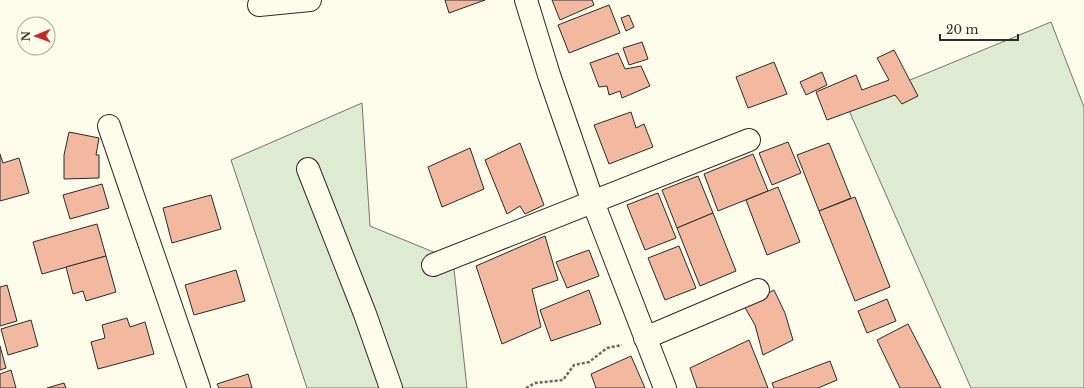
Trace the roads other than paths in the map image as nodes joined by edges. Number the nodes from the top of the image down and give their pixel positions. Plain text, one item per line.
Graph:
1 (310, 0) edge
2 (526, 0) edge
3 (259, 5) dead end
4 (109, 126) dead end
5 (749, 140) dead end
6 (308, 169) dead end
7 (593, 202) junction
8 (433, 265) dead end
9 (758, 290) dead end
10 (645, 338) junction
11 (199, 388) edge
12 (391, 388) edge
13 (665, 388) edge

1 - 3 street
2 - 7 street
4 - 11 street
5 - 7 street
6 - 12 street
7 - 8 street
7 - 10 street
9 - 10 street
10 - 13 street

